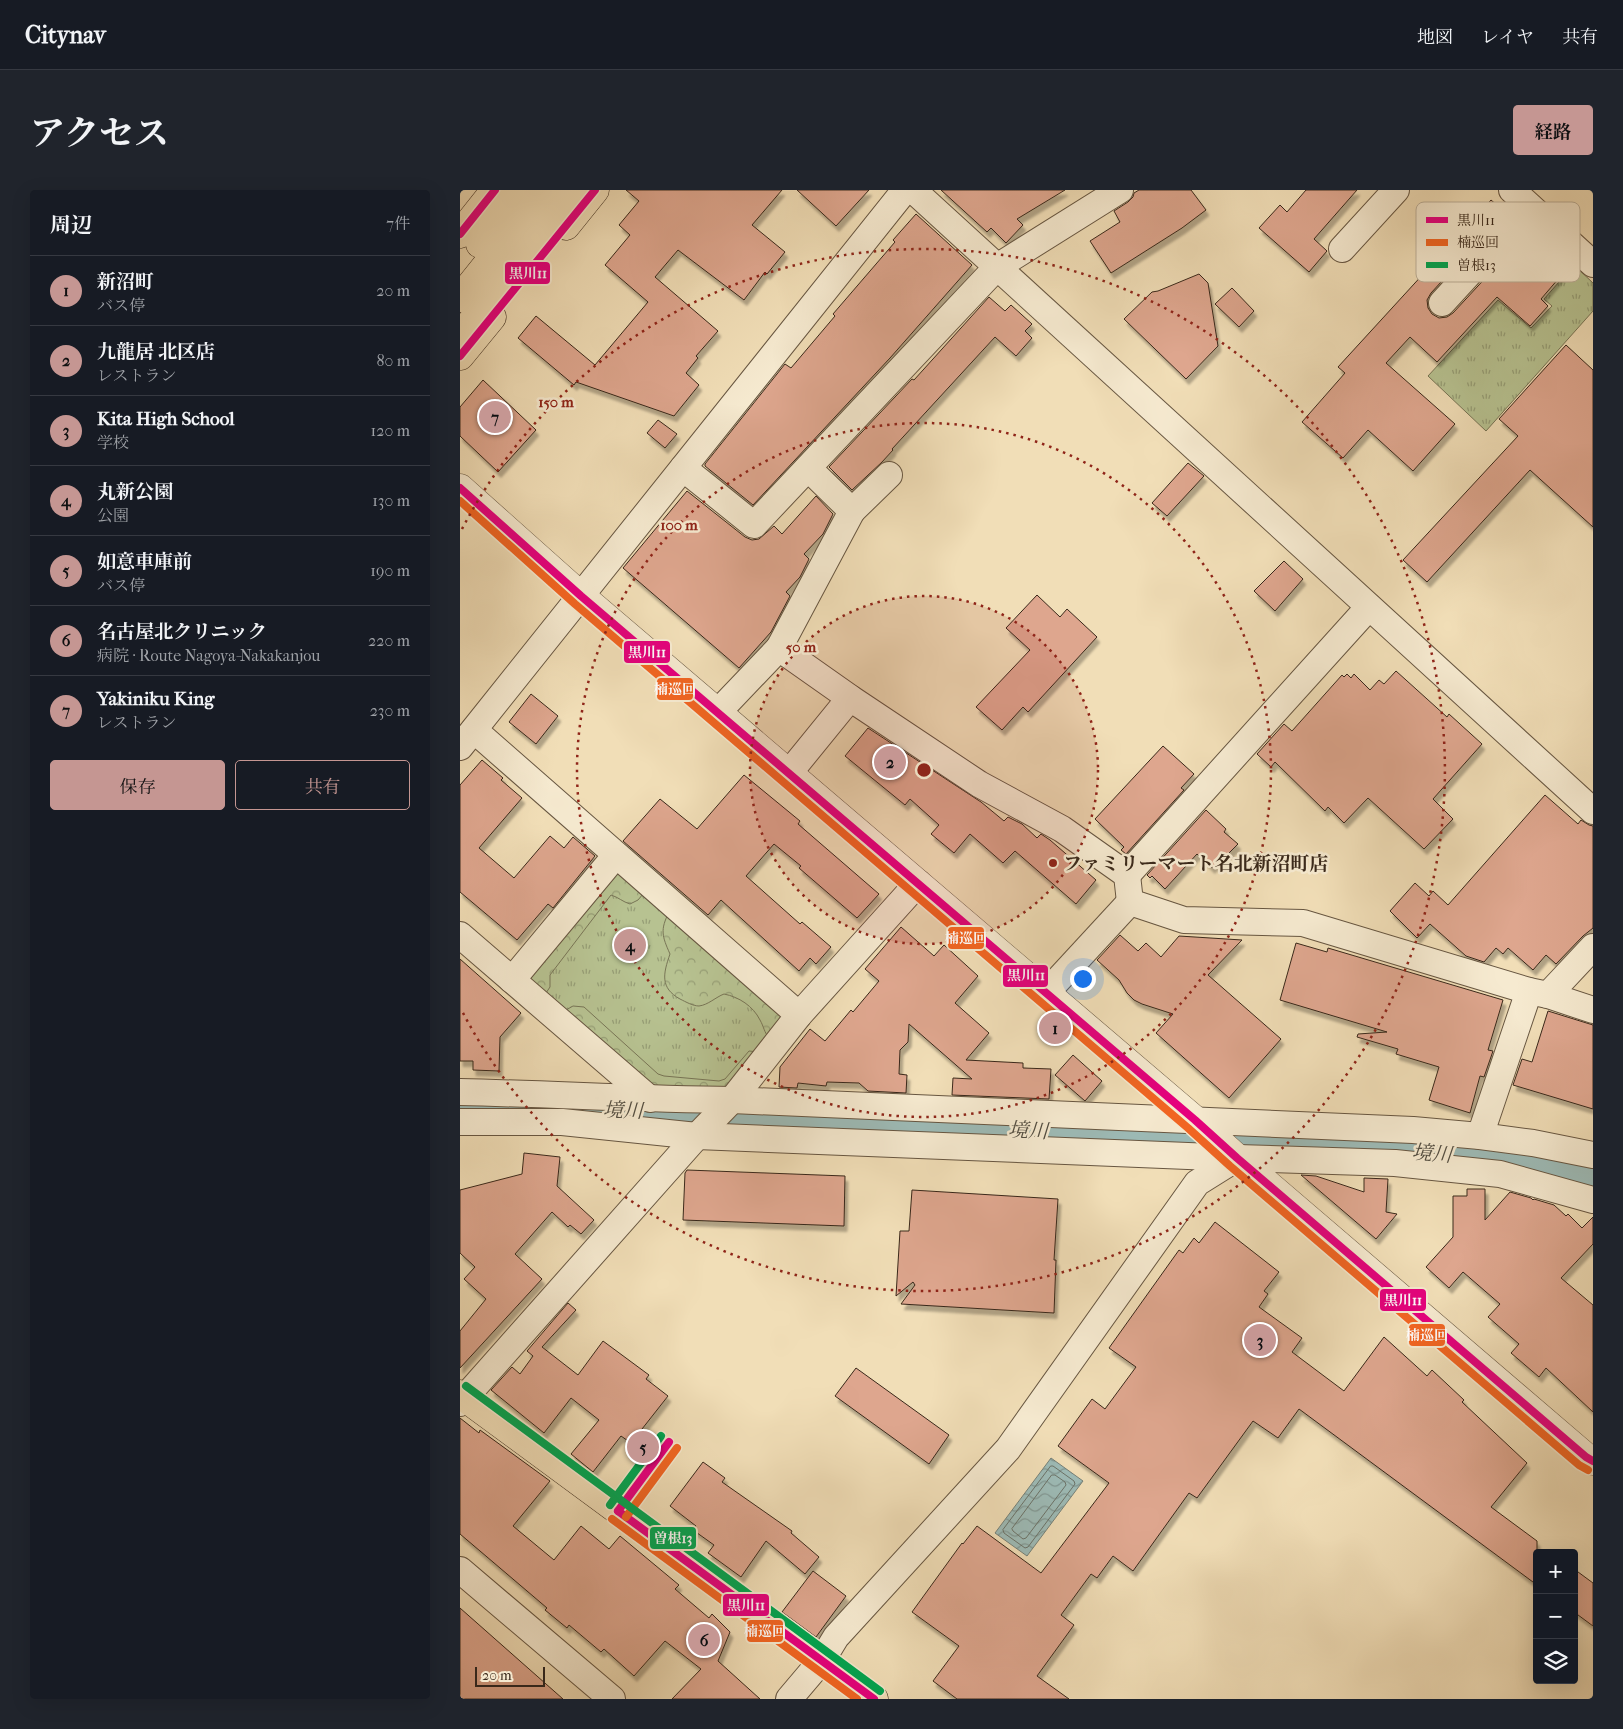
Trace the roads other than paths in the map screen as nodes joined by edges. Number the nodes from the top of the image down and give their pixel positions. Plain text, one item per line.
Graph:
1 (495, 190) edge
2 (521, 190) edge
3 (547, 190) edge
4 (578, 190) edge
5 (595, 190) edge
6 (905, 190) edge
7 (913, 190) edge
8 (1120, 190) edge
9 (1396, 190) edge
10 (460, 234) edge
11 (1342, 249) dead end
12 (1580, 252) edge
13 (1593, 264) edge
14 (997, 267) junction
15 (460, 268) edge
16 (1458, 282) edge
17 (460, 298) edge
18 (1442, 303) dead end
19 (460, 336) edge
20 (460, 356) edge
21 (683, 468) junction
22 (808, 468) junction
23 (889, 475) dead end
24 (460, 488) edge
25 (852, 510) junction
26 (581, 596) junction
27 (1369, 608) junction
28 (779, 648) junction
29 (850, 698) junction
30 (718, 712) junction
31 (467, 739) edge
32 (789, 773) junction
33 (1593, 811) edge
34 (616, 855) junction
35 (1127, 875) junction
36 (918, 883) junction
37 (1130, 902) junction
38 (460, 935) edge
39 (1593, 946) edge
40 (512, 980) junction
41 (1046, 993) junction
42 (1538, 993) junction
43 (1593, 1010) edge
44 (799, 1015) junction
45 (460, 1092) edge
46 (650, 1099) junction
47 (732, 1101) junction
48 (460, 1122) edge
49 (698, 1136) junction
50 (1480, 1136) junction
51 (1218, 1141) junction
52 (1593, 1155) edge
53 (1593, 1200) edge
54 (461, 1398) edge
55 (1591, 1455) edge
56 (460, 1570) edge
57 (822, 1660) junction
58 (612, 1699) edge
59 (789, 1699) edge
60 (874, 1699) edge

1 - 10 main road
2 - 15 main road
3 - 17 main road
4 - 19 main road
5 - 20 main road
6 - 21 street
7 - 14 street
8 - 14 street
9 - 11 street
12 - 13 street
14 - 22 street
14 - 27 street
16 - 18 street
21 - 22 street
21 - 26 street
22 - 25 street
23 - 25 street
24 - 26 street
25 - 28 street
26 - 30 street
26 - 31 street
27 - 33 street
27 - 35 street
28 - 29 street
28 - 30 street
29 - 32 street
29 - 35 street
30 - 32 street
31 - 34 street
32 - 36 street
34 - 40 street
34 - 44 street
35 - 37 street
36 - 41 street
36 - 44 street
37 - 41 street
37 - 42 street
38 - 40 street
39 - 42 street
40 - 46 street
41 - 51 street
42 - 43 street
42 - 50 street
44 - 47 street
45 - 46 street
46 - 47 street
47 - 49 street
47 - 51 street
48 - 49 street
49 - 51 street
49 - 54 street
50 - 51 street
50 - 52 street
51 - 53 street
51 - 55 street
51 - 57 street
54 - 57 main road
56 - 58 street
57 - 59 street
57 - 60 main road

